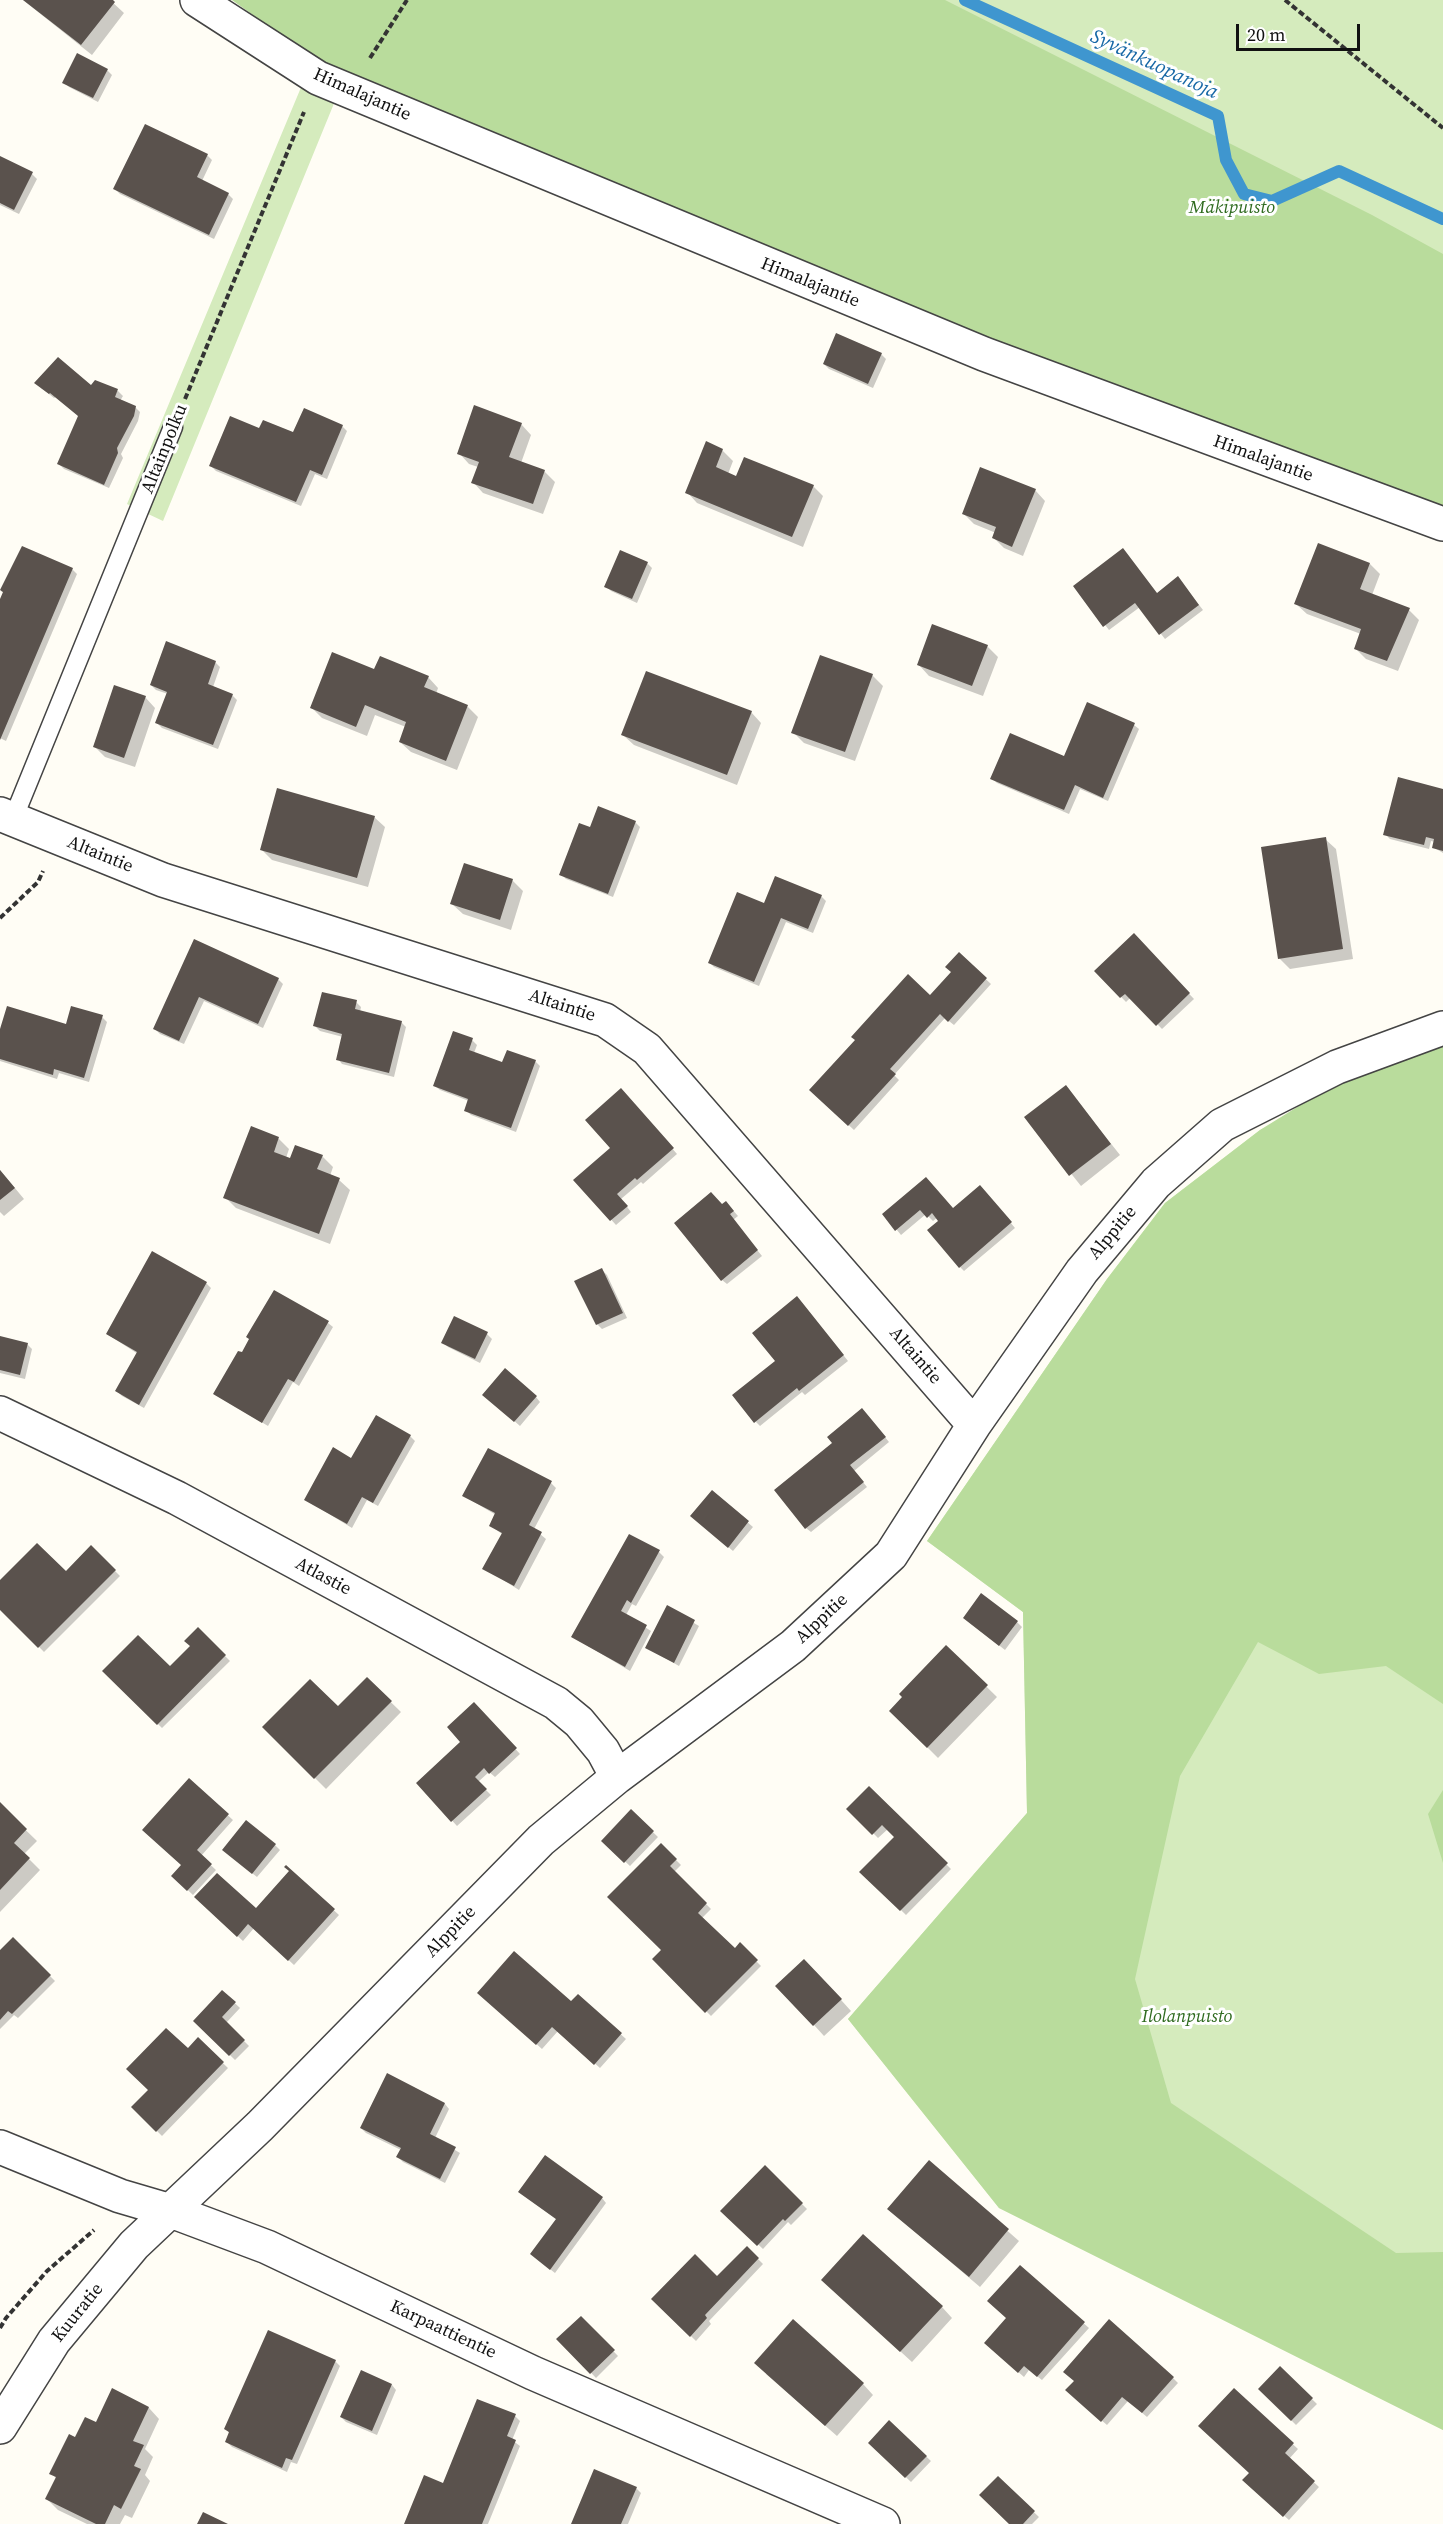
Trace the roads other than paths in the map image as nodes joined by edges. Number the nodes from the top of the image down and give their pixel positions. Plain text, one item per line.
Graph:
1 (197, 0) edge
2 (173, 427) road end
3 (1443, 524) edge
4 (7, 817) edge
5 (1443, 1028) edge
6 (0, 1413) edge
7 (974, 1425) junction
8 (617, 1777) junction
9 (0, 2147) edge
10 (171, 2211) junction
11 (0, 2427) edge
12 (883, 2524) edge

1 - 3 street, Himalajantie
2 - 4 lane, Altainpolku
4 - 7 street, Altaintie
5 - 7 street, Alppitie
6 - 8 street, Atlastie
7 - 8 street, Alppitie
8 - 10 street, Alppitie
9 - 10 street, Karpaattientie
10 - 11 street, Kuuratie
10 - 12 street, Karpaattientie

